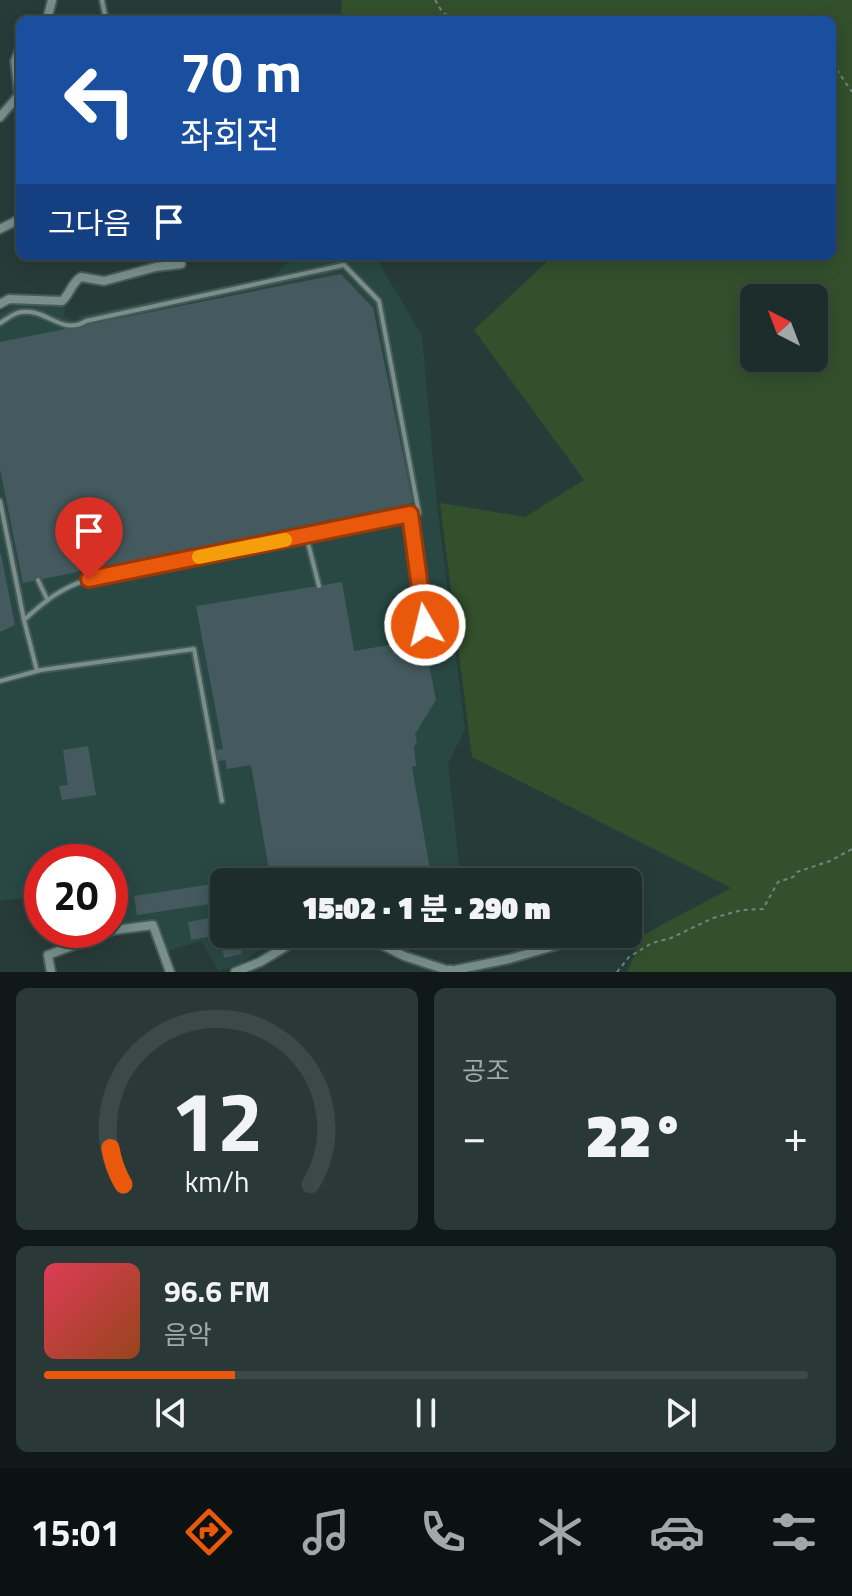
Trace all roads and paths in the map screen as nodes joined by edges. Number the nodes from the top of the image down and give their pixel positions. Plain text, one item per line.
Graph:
1 (435, 0) edge
2 (449, 16) edge
3 (836, 69) edge
4 (852, 92) edge
5 (16, 98) edge
6 (0, 117) edge
7 (181, 264) dead end
8 (0, 304) edge
9 (0, 323) edge
10 (0, 501) edge
11 (410, 514) junction
12 (306, 535) junction
13 (38, 580) dead end
14 (319, 586) dead end
15 (47, 599) junction
16 (24, 620) junction
17 (425, 625) dead end
18 (37, 671) junction
19 (0, 681) edge
20 (222, 801) dead end
21 (852, 849) edge
22 (547, 948) edge
23 (259, 967) edge
24 (51, 972) edge
25 (170, 972) edge
26 (235, 972) edge
27 (450, 972) edge
28 (617, 972) edge

1 - 2 path
3 - 4 path
5 - 6 street
7 - 8 street
9 - 11 lane
10 - 16 lane
11 - 12 lane
11 - 17 lane
12 - 14 lane
12 - 15 lane
13 - 15 lane
15 - 16 lane
16 - 18 lane
18 - 19 lane
18 - 20 lane
21 - 28 path
22 - 27 street
23 - 26 street
23 - 27 street
24 - 25 street

